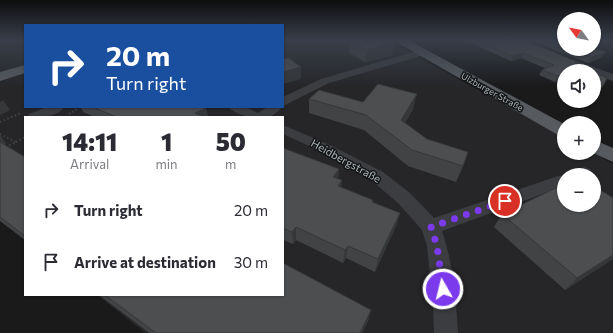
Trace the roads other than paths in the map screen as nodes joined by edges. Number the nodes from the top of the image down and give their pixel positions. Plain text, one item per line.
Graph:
1 (411, 56) edge
2 (425, 56) edge
3 (555, 56) edge
4 (406, 57) joint
5 (24, 63) edge
6 (24, 69) edge
7 (0, 70) edge
8 (0, 77) edge
9 (613, 78) edge
10 (284, 102) edge
11 (55, 108) edge
12 (237, 108) edge
13 (274, 108) edge
14 (30, 116) edge
15 (254, 116) edge
16 (262, 116) edge
17 (557, 127) edge
18 (284, 129) edge
19 (601, 150) edge
20 (613, 156) edge
21 (557, 182) edge
22 (431, 227) junction
23 (446, 333) edge

1 - 4 street
2 - 17 main road, Ulzburger Straße
3 - 9 street
4 - 10 street
5 - 7 main road
6 - 8 main road
11 - 14 street
12 - 15 street
13 - 16 street
18 - 22 street, Heidbergstraße
19 - 20 main road
21 - 22 street
22 - 23 street, Heidbergstraße

